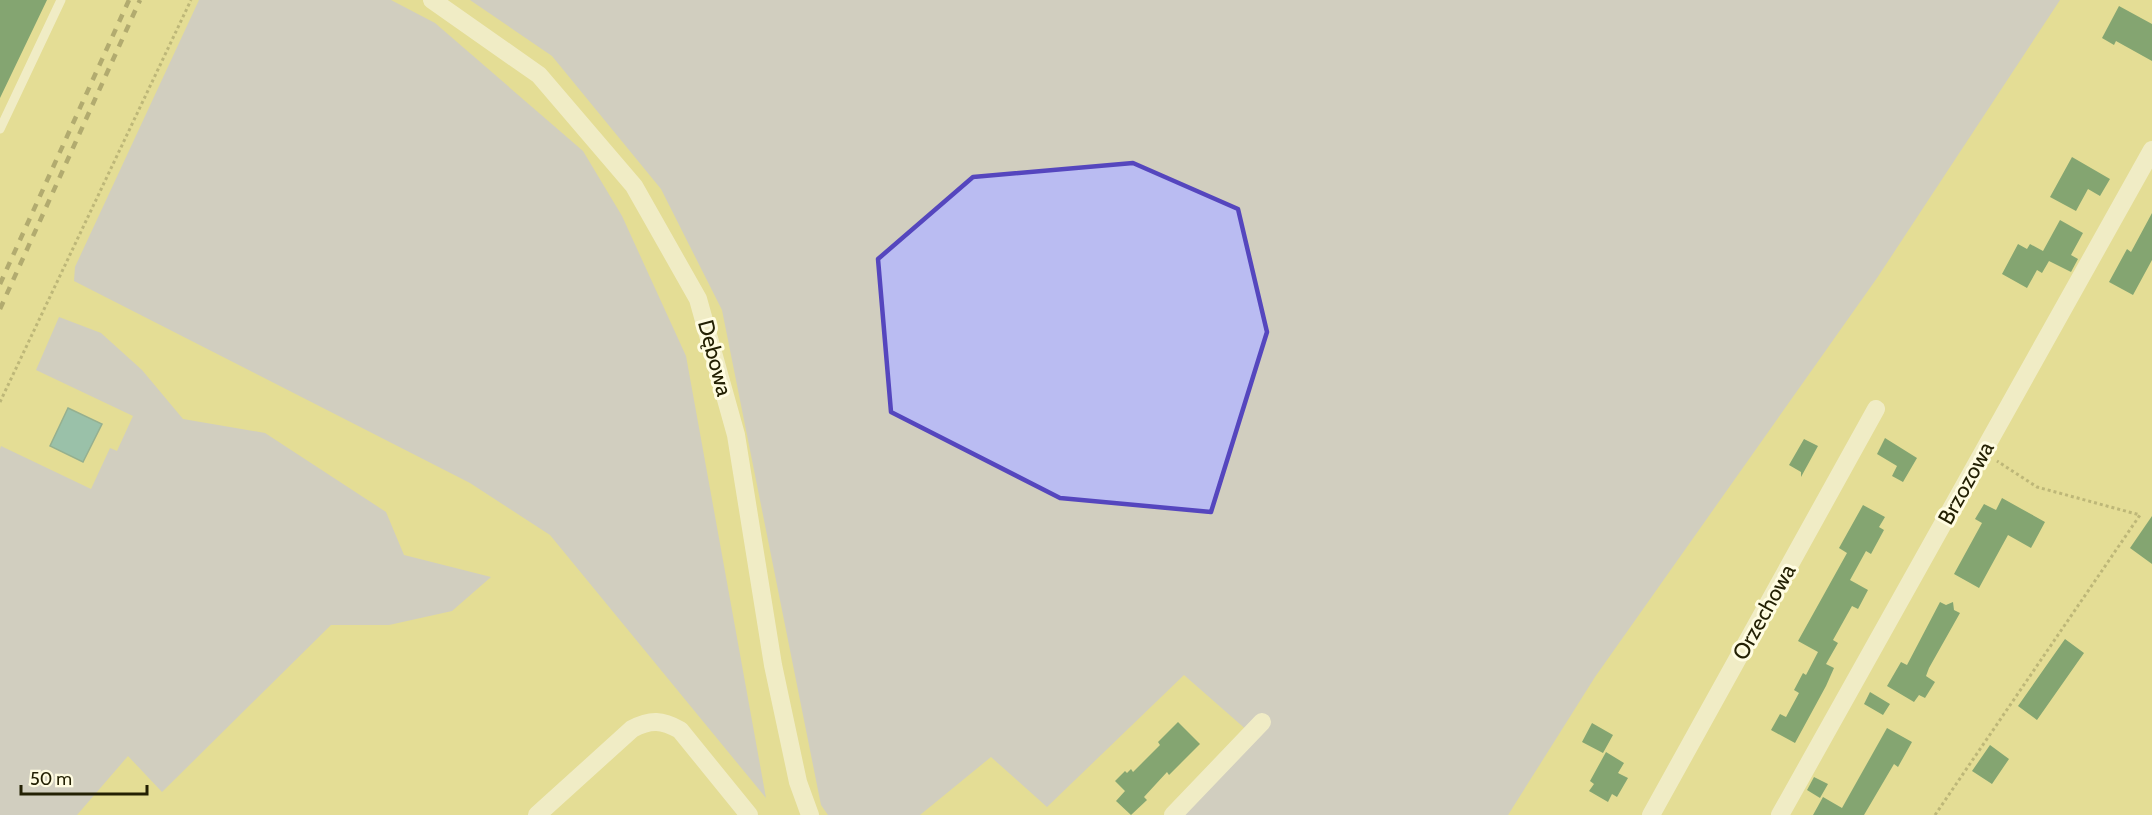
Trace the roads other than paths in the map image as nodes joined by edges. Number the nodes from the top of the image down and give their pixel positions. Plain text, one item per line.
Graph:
1 (61, 0) edge
2 (432, 0) edge
3 (0, 129) edge
4 (2152, 150) edge
5 (1876, 409) dead end
6 (1262, 722) dead end
7 (537, 815) edge
8 (749, 815) edge
9 (810, 815) edge
10 (1173, 815) edge
11 (1652, 815) edge
12 (1780, 815) edge

1 - 3 lane
2 - 9 street, Dębowa
4 - 12 street, Brzozowa
5 - 11 street, Orzechowa
6 - 10 street
7 - 8 street

